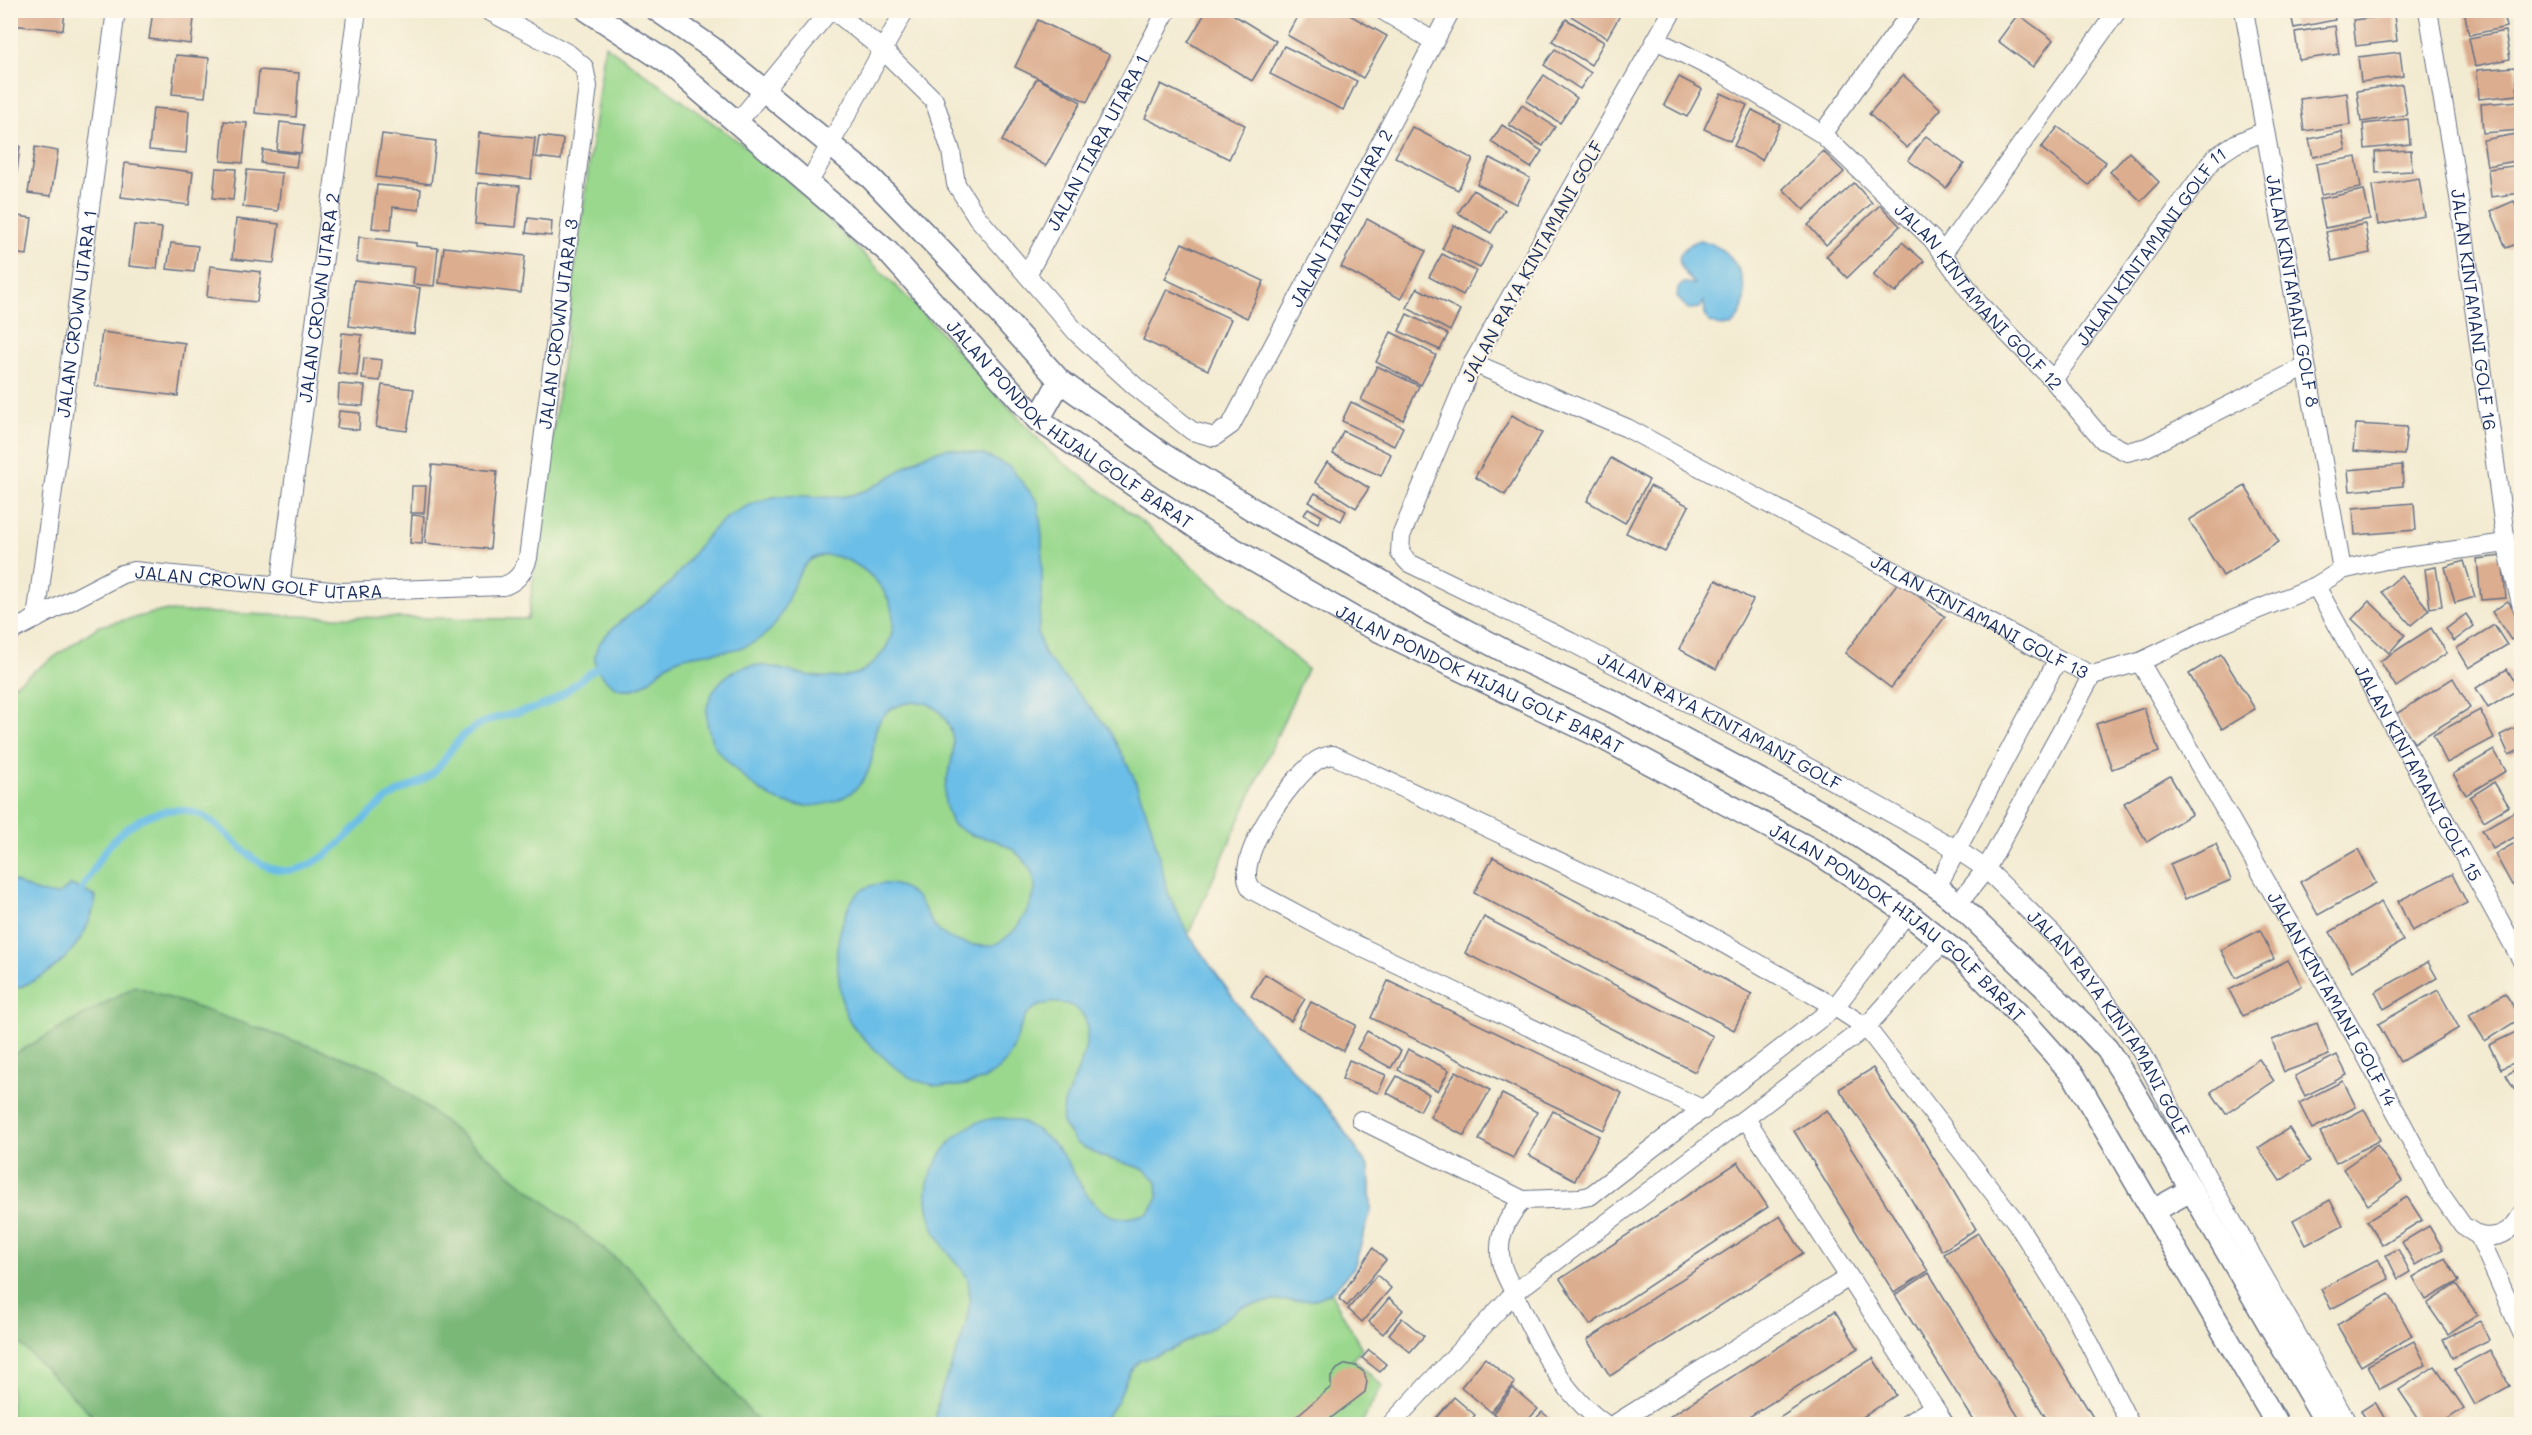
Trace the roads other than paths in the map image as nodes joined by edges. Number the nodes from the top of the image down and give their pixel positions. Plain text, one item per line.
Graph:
1 (116, 10) edge
2 (357, 10) edge
3 (487, 10) edge
4 (587, 10) edge
5 (657, 10) edge
6 (831, 10) edge
7 (905, 10) edge
8 (1167, 10) edge
9 (1382, 10) edge
10 (1451, 10) edge
11 (1673, 10) edge
12 (1913, 10) edge
13 (2118, 10) edge
14 (2244, 10) edge
15 (2428, 10) edge
16 (1656, 39) junction
17 (1433, 41) junction
18 (883, 50) junction
19 (764, 89) junction
20 (737, 123) junction
21 (2265, 131) junction
22 (1822, 134) junction
23 (831, 144) junction
24 (808, 184) junction
25 (1943, 253) junction
26 (1027, 275) junction
27 (1473, 363) junction
28 (2306, 366) junction
29 (2053, 380) junction
30 (1060, 381) junction
31 (1038, 420) junction
32 (2506, 543) junction
33 (2342, 570) junction
34 (519, 576) joint
35 (280, 586) junction
36 (2316, 586) junction
37 (2522, 607) edge
38 (36, 619) junction
39 (10, 632) edge
40 (2058, 659) junction
41 (2140, 662) junction
42 (2092, 675) junction
43 (1616, 704) junction
44 (1601, 737) junction
45 (1956, 849) junction
46 (1986, 869) junction
47 (1937, 887) junction
48 (1958, 904) junction
49 (1907, 913) junction
50 (1943, 942) junction
51 (2522, 961) edge
52 (1835, 1006) junction
53 (1866, 1027) junction
54 (1704, 1110) junction
55 (1746, 1119) junction
56 (1361, 1120) dead end
57 (2191, 1190) junction
58 (1523, 1200) junction
59 (2153, 1211) junction
60 (2522, 1213) edge
61 (2479, 1236) junction
62 (1849, 1277) junction
63 (1514, 1293) junction
64 (2522, 1333) edge
65 (1934, 1407) junction
66 (1391, 1425) edge
67 (1605, 1425) edge
68 (1615, 1425) edge
69 (1907, 1425) edge
70 (1945, 1425) edge
71 (2130, 1425) edge
72 (2277, 1425) edge
73 (2327, 1425) edge
74 (2348, 1425) edge

1 - 38 street, JALAN CROWN UTARA 1
2 - 35 street, JALAN CROWN UTARA 2
3 - 34 street, JALAN CROWN UTARA 3
4 - 20 street, JALAN PONDOK HIJAU GOLF BARAT
5 - 19 street, JALAN PONDOK HIJAU GOLF BARAT
6 - 18 street
6 - 19 street
7 - 18 street
8 - 26 street, JALAN TIARA UTARA 1
9 - 17 street
10 - 17 street, JALAN TIARA UTARA 2
11 - 16 street, JALAN RAYA KINTAMANI GOLF
12 - 22 street
13 - 25 street
14 - 21 street, JALAN KINTAMANI GOLF 8
15 - 32 street, JALAN KINTAMANI GOLF 16
16 - 22 street, JALAN KINTAMANI GOLF 12
16 - 27 street, JALAN RAYA KINTAMANI GOLF
17 - 26 street, JALAN TIARA UTARA 2
18 - 23 street
18 - 26 street
19 - 20 street
19 - 23 street, JALAN PONDOK HIJAU GOLF BARAT
20 - 24 street, JALAN PONDOK HIJAU GOLF BARAT
21 - 28 street, JALAN KINTAMANI GOLF 8
21 - 29 street, JALAN KINTAMANI GOLF 11
22 - 25 street, JALAN KINTAMANI GOLF 12
23 - 24 street
23 - 30 street, JALAN PONDOK HIJAU GOLF BARAT
24 - 31 street, JALAN PONDOK HIJAU GOLF BARAT
25 - 29 street, JALAN KINTAMANI GOLF 12
27 - 40 street, JALAN KINTAMANI GOLF 13
27 - 45 street, JALAN RAYA KINTAMANI GOLF
28 - 29 street, JALAN KINTAMANI GOLF 12
28 - 33 street, JALAN KINTAMANI GOLF 8
30 - 31 street
30 - 43 street, JALAN PONDOK HIJAU GOLF BARAT
31 - 44 street, JALAN PONDOK HIJAU GOLF BARAT
32 - 33 street, JALAN KINTAMANI GOLF 13
32 - 37 street, JALAN KINTAMANI GOLF 16
33 - 36 street, JALAN KINTAMANI GOLF 13
34 - 35 street, JALAN CROWN GOLF UTARA
35 - 38 street, JALAN CROWN GOLF UTARA
36 - 41 street, JALAN KINTAMANI GOLF 13
36 - 51 street, JALAN KINTAMANI GOLF 15
38 - 39 street, JALAN CROWN GOLF UTARA
40 - 42 street, JALAN KINTAMANI GOLF 13
40 - 45 street
41 - 42 street, JALAN KINTAMANI GOLF 13
41 - 61 street, JALAN KINTAMANI GOLF 14
42 - 46 street
43 - 44 street
43 - 47 street, JALAN PONDOK HIJAU GOLF BARAT
44 - 49 street, JALAN PONDOK HIJAU GOLF BARAT
45 - 46 street, JALAN RAYA KINTAMANI GOLF
45 - 47 street
46 - 48 street
46 - 74 street, JALAN RAYA KINTAMANI GOLF
47 - 48 street, JALAN PONDOK HIJAU GOLF BARAT
48 - 57 street, JALAN PONDOK HIJAU GOLF BARAT
49 - 50 street, JALAN PONDOK HIJAU GOLF BARAT
49 - 52 street
50 - 53 street
50 - 59 street, JALAN PONDOK HIJAU GOLF BARAT
52 - 53 street
52 - 54 street
52 - 54 street
53 - 55 street
53 - 71 street
54 - 58 street
55 - 62 street
55 - 63 street
56 - 58 street
57 - 59 street
57 - 73 street, JALAN PONDOK HIJAU GOLF BARAT
58 - 63 street
59 - 72 street, JALAN PONDOK HIJAU GOLF BARAT
60 - 61 street
61 - 64 street, JALAN KINTAMANI GOLF 14
62 - 65 street
62 - 68 street
63 - 66 street
63 - 67 street
65 - 69 street
65 - 70 street

